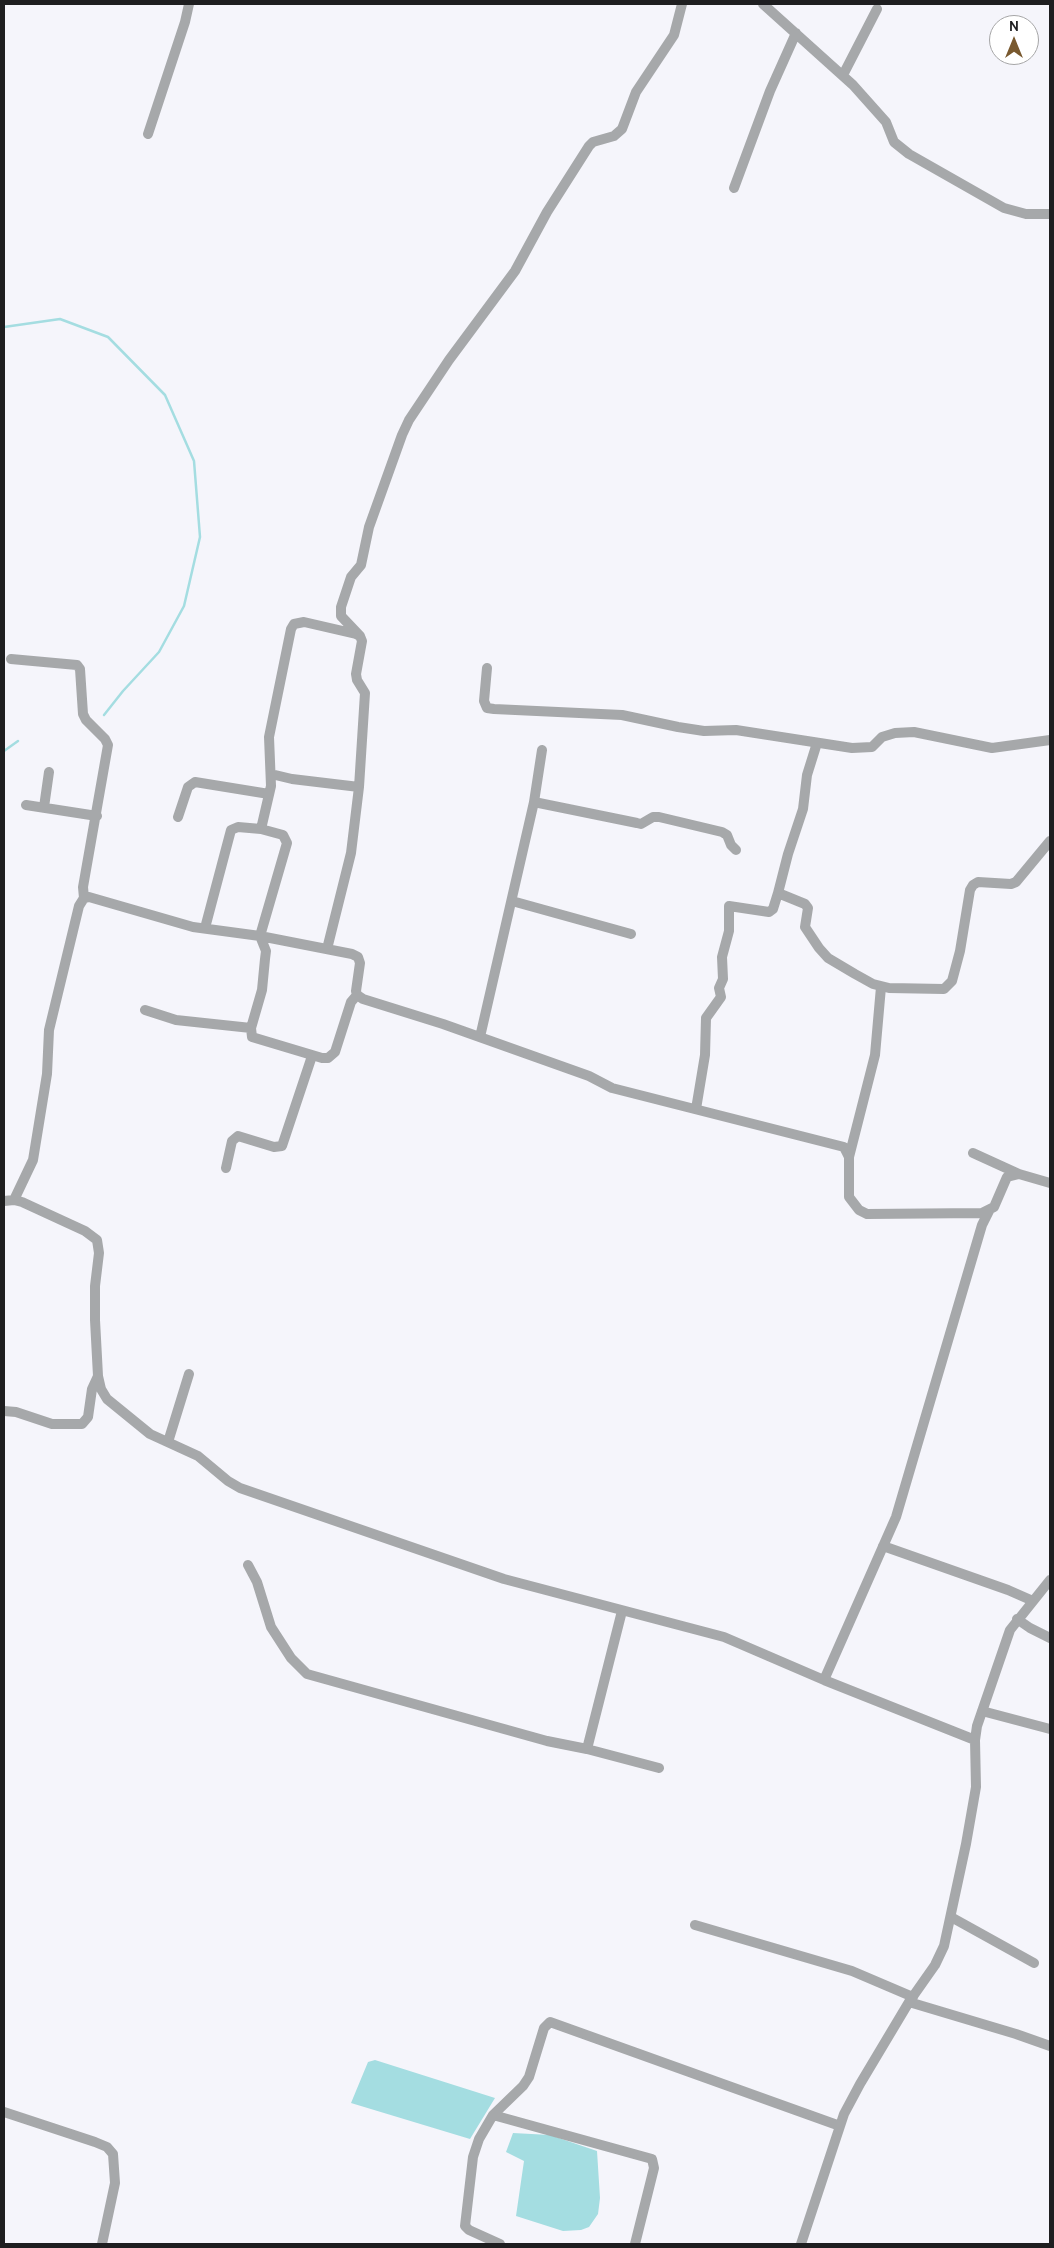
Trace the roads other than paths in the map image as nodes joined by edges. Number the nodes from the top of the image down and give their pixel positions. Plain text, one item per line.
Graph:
1 (189, 4) edge
2 (682, 4) edge
3 (763, 4) edge
4 (877, 9) dead end
5 (796, 33) junction
6 (843, 75) junction
7 (148, 134) dead end
8 (734, 188) dead end
9 (1050, 214) edge
10 (360, 636) junction
11 (11, 659) dead end
12 (487, 668) dead end
13 (1050, 740) edge
14 (817, 743) junction
15 (542, 750) dead end
16 (49, 772) dead end
17 (271, 774) junction
18 (359, 787) junction
19 (269, 794) junction
20 (534, 802) junction
21 (26, 804) dead end
22 (44, 807) junction
23 (97, 816) junction
24 (178, 817) dead end
25 (261, 830) junction
26 (1050, 841) edge
27 (736, 850) dead end
28 (778, 893) junction
29 (84, 898) junction
30 (512, 901) junction
31 (204, 928) junction
32 (631, 934) dead end
33 (260, 936) junction
34 (327, 949) junction
35 (881, 986) junction
36 (358, 995) junction
37 (145, 1010) dead end
38 (251, 1028) junction
39 (480, 1037) junction
40 (312, 1056) junction
41 (696, 1110) junction
42 (973, 1153) dead end
43 (849, 1157) junction
44 (226, 1168) dead end
45 (1019, 1174) junction
46 (1050, 1183) edge
47 (9, 1201) edge
48 (989, 1211) junction
49 (189, 1374) dead end
50 (98, 1376) junction
51 (4, 1411) edge
52 (168, 1442) junction
53 (883, 1546) junction
54 (248, 1565) dead end
55 (1050, 1580) edge
56 (1033, 1600) junction
57 (622, 1612) junction
58 (1018, 1619) junction
59 (1050, 1638) edge
60 (824, 1680) junction
61 (982, 1711) junction
62 (1050, 1729) edge
63 (975, 1740) junction
64 (587, 1749) junction
65 (659, 1768) dead end
66 (951, 1917) junction
67 (695, 1925) dead end
68 (1034, 1963) dead end
69 (911, 2000) junction
70 (1050, 2046) edge
71 (4, 2112) edge
72 (493, 2115) junction
73 (840, 2126) junction
74 (102, 2244) edge
75 (500, 2244) edge
76 (635, 2244) edge
77 (800, 2244) edge

1 - 7 street
2 - 10 street
3 - 5 street
4 - 6 street
5 - 6 street
5 - 8 street
6 - 9 street
10 - 17 street
10 - 18 street
11 - 23 street
12 - 14 street
13 - 14 street
14 - 28 street
15 - 20 street
16 - 22 street
17 - 18 street
17 - 19 street
18 - 34 street
19 - 24 street
19 - 25 street
20 - 27 street
20 - 30 street
21 - 22 street
22 - 23 street
23 - 29 street
25 - 31 street
25 - 33 street
26 - 35 street
28 - 35 street
28 - 41 street
29 - 31 street
29 - 47 street
30 - 32 street
30 - 39 street
31 - 33 street
33 - 34 street
33 - 38 street
34 - 36 street
35 - 43 street
36 - 39 street
36 - 40 street
37 - 38 street
38 - 40 street
39 - 41 street
40 - 44 street
41 - 43 street
42 - 45 street
43 - 48 street
45 - 46 street
45 - 48 street
47 - 50 street
48 - 53 street
49 - 52 street
50 - 51 street
50 - 52 street
52 - 57 street
53 - 56 street
53 - 60 street
54 - 64 street
55 - 56 street
56 - 58 street
57 - 60 street
57 - 64 street
58 - 59 street
58 - 61 street
60 - 63 street
61 - 62 street
61 - 63 street
63 - 66 street
64 - 65 street
66 - 68 street
66 - 69 street
67 - 69 street
69 - 70 street
69 - 73 street
71 - 74 street
72 - 73 street
72 - 75 street
72 - 76 street
73 - 77 street

